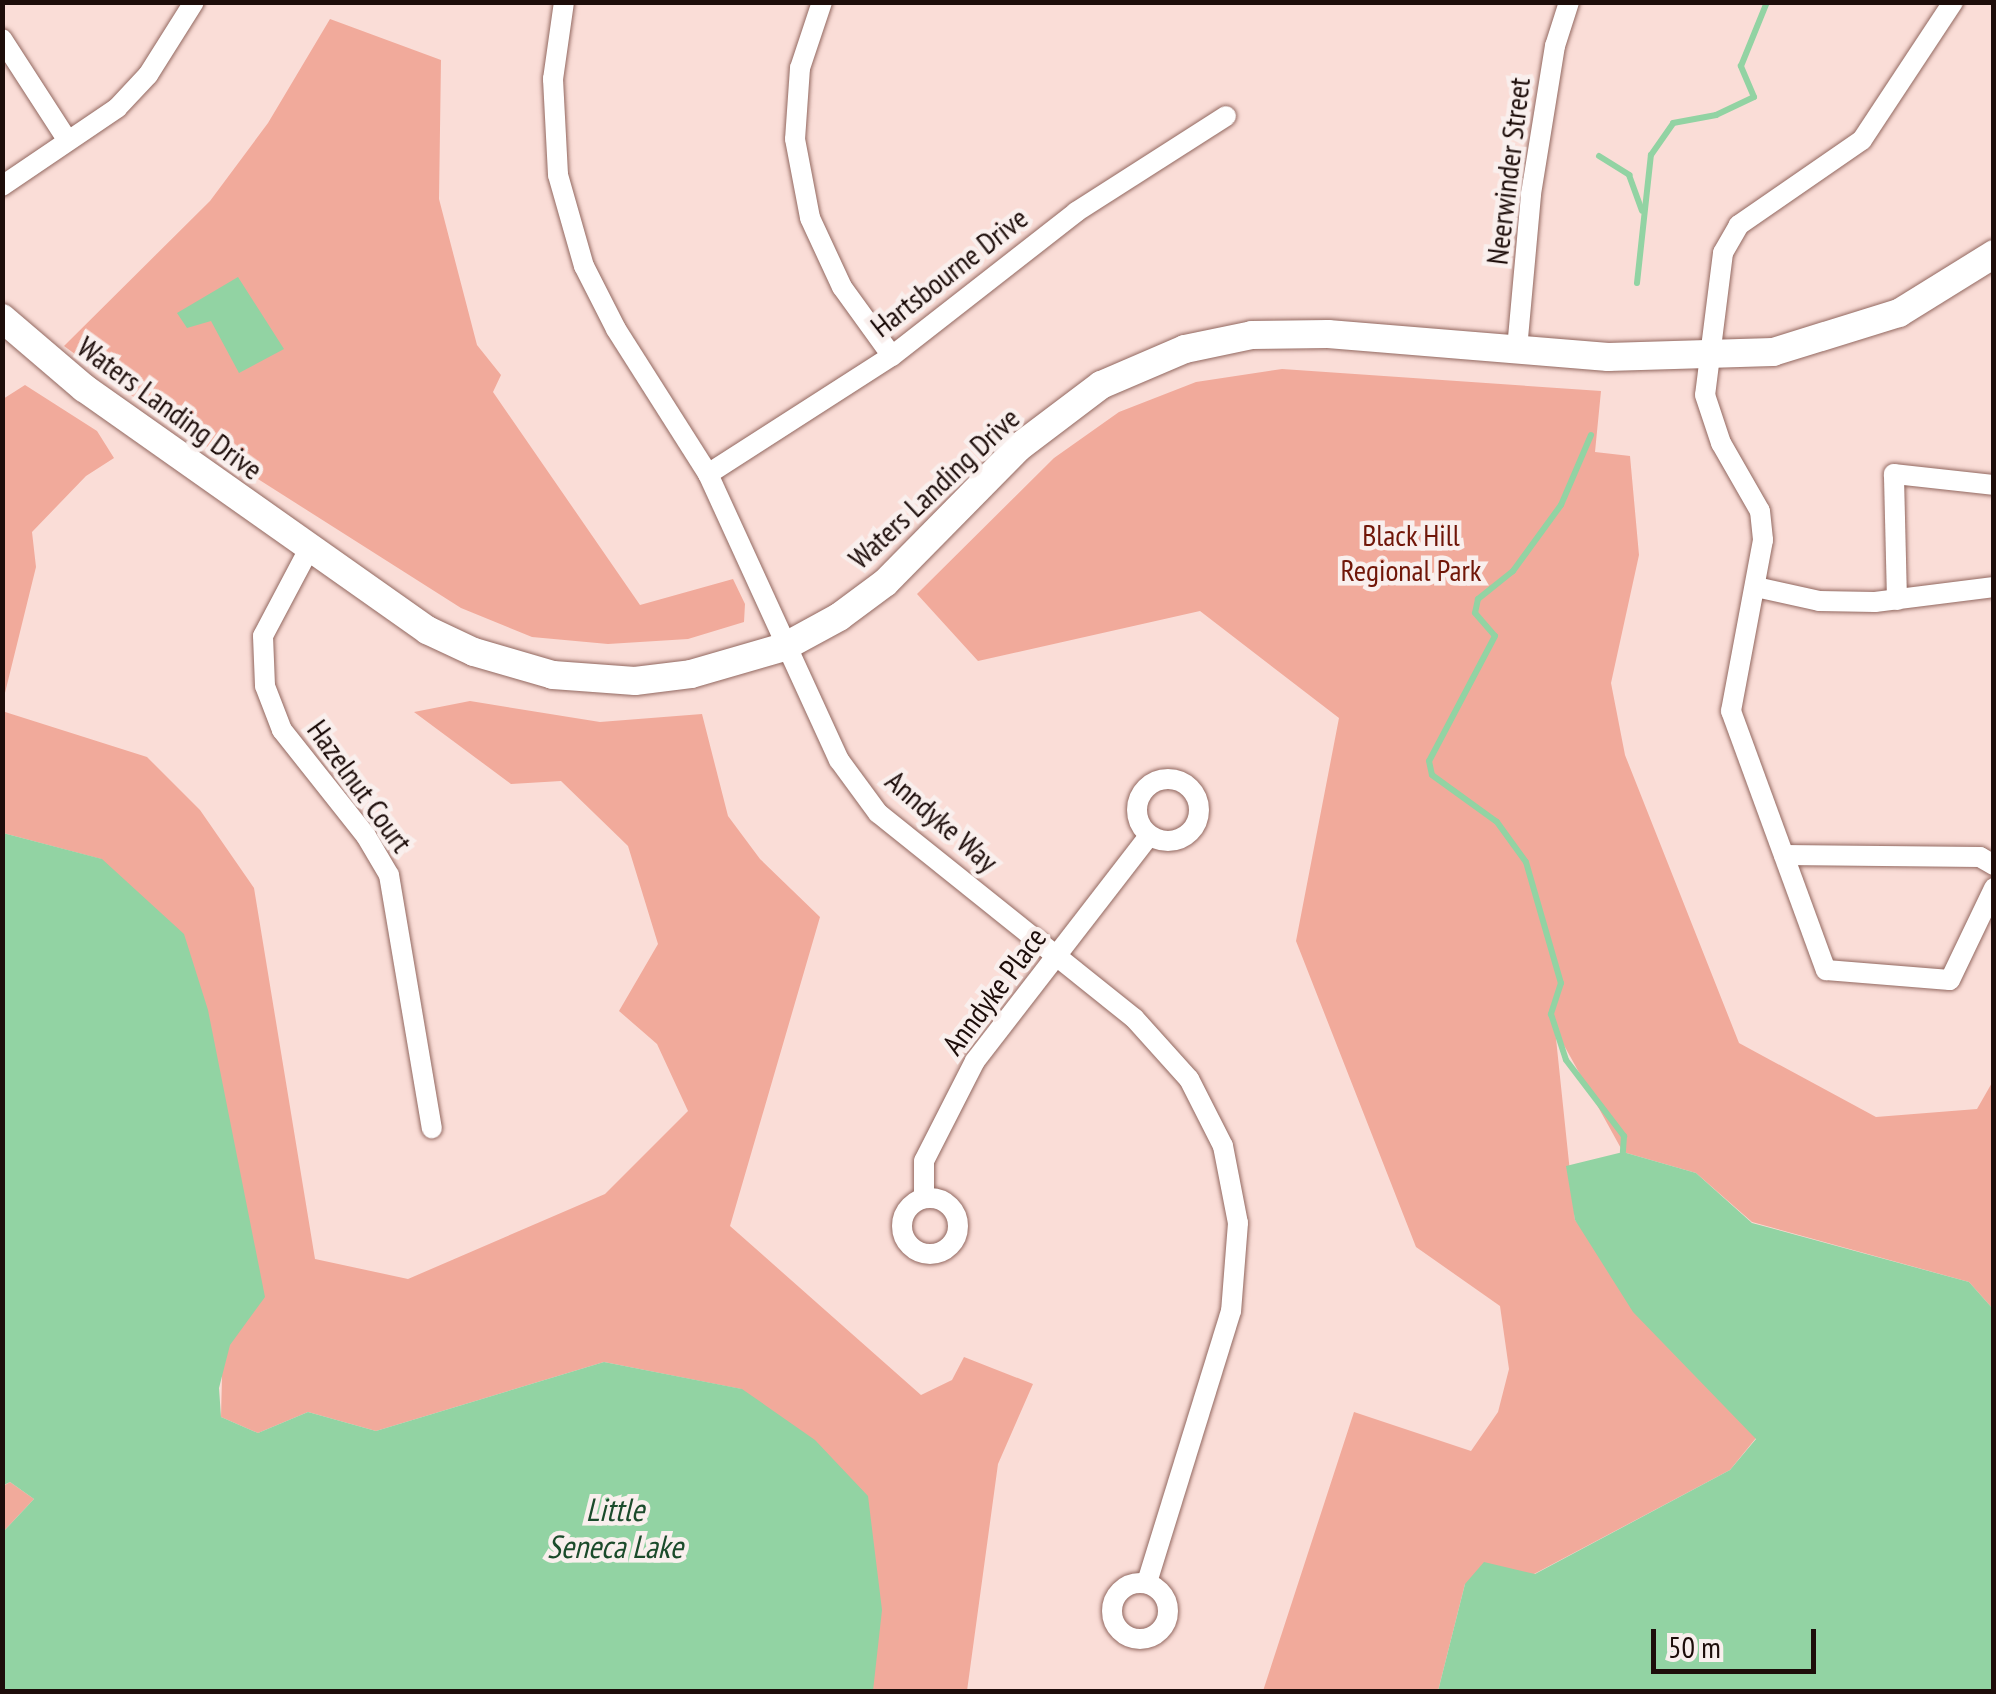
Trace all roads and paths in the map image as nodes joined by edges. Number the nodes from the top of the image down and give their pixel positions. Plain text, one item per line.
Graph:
1 (194, 2) edge
2 (564, 2) edge
3 (822, 2) edge
4 (1569, 2) edge
5 (1953, 2) edge
6 (2, 39) edge
7 (1226, 116) dead end
8 (68, 141) junction
9 (2, 186) edge
10 (1994, 254) edge
11 (2, 318) edge
12 (1517, 349) junction
13 (892, 356) junction
14 (1709, 357) junction
15 (708, 474) junction
16 (1994, 484) edge
17 (309, 550) junction
18 (1756, 587) junction
19 (1994, 588) edge
20 (1897, 600) junction
21 (784, 647) junction
22 (1149, 836) dead end
23 (1784, 855) junction
24 (1994, 865) edge
25 (1994, 888) edge
26 (1058, 957) junction
27 (432, 1128) dead end
28 (924, 1198) dead end
29 (1147, 1583) dead end

1 - 8 street
2 - 15 street, Anndyke Way
3 - 13 street
4 - 12 street, Neerwinder Street
5 - 14 street
6 - 8 street
7 - 13 street, Hartsbourne Drive
8 - 9 street
10 - 14 street, Waters Landing Drive
11 - 17 street, Waters Landing Drive
12 - 14 street, Waters Landing Drive
12 - 21 street, Waters Landing Drive
13 - 15 street, Hartsbourne Drive
14 - 18 street
15 - 21 street, Anndyke Way
16 - 20 street
17 - 21 street, Waters Landing Drive
17 - 27 street, Hazelnut Court
18 - 20 street
18 - 23 street
19 - 20 street
21 - 26 street, Anndyke Way
22 - 26 street, Anndyke Place
23 - 24 street
23 - 25 street
26 - 28 street, Anndyke Place
26 - 29 street, Anndyke Way

